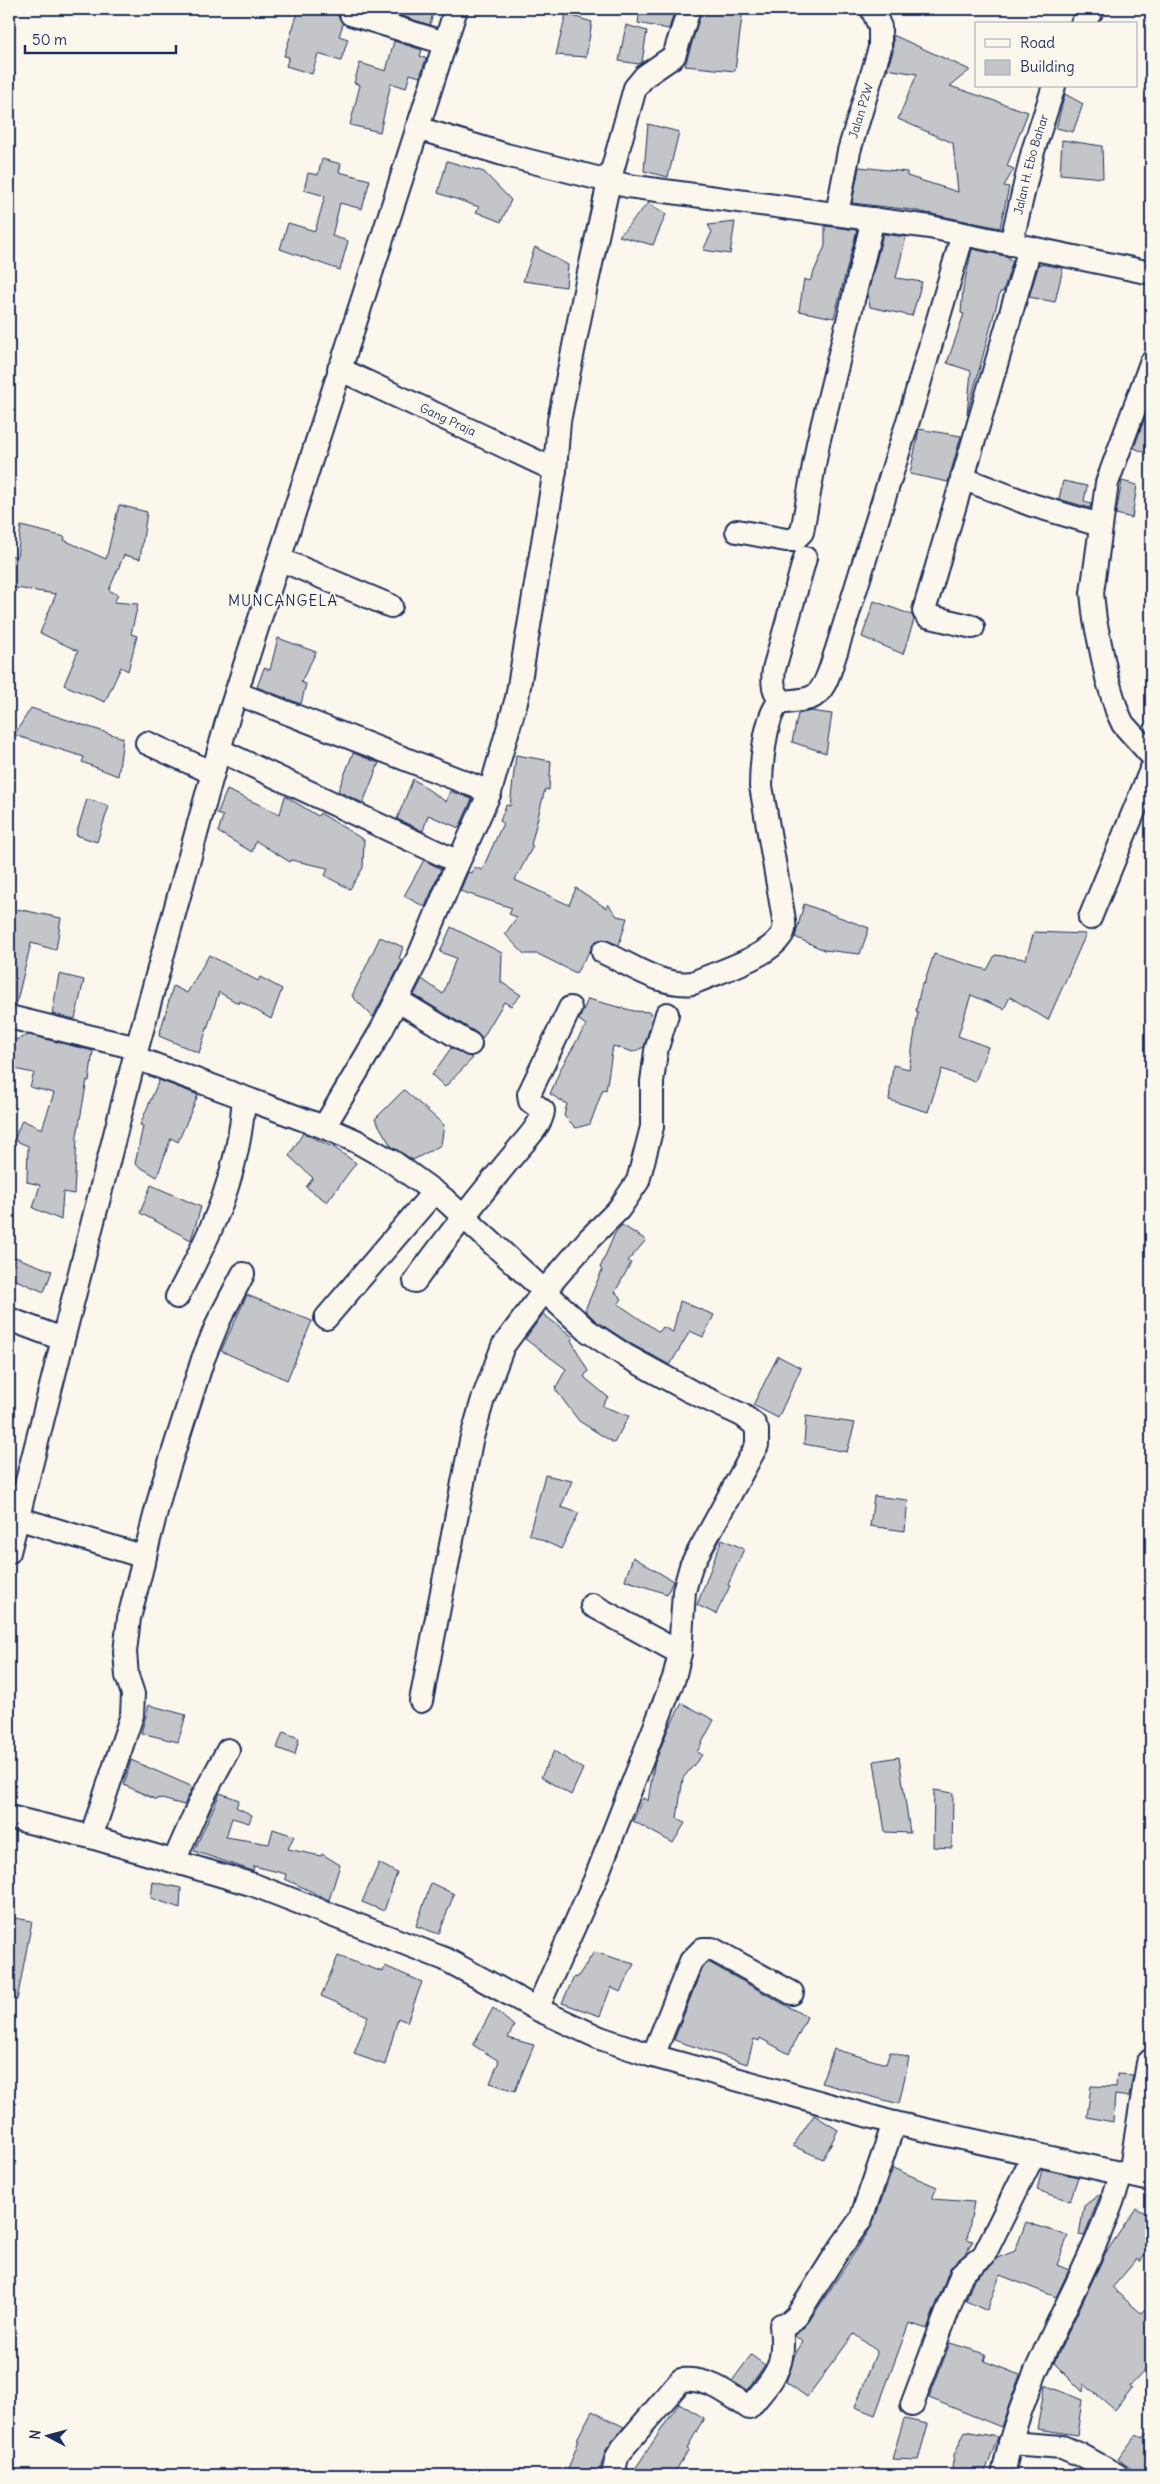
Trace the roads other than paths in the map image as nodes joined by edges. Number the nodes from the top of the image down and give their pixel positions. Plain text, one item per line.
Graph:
1 (456, 9) edge
2 (690, 9) edge
3 (872, 9) edge
4 (1094, 9) edge
5 (352, 14) dead end
6 (1084, 22) edge
7 (445, 43) junction
8 (1053, 88) edge
9 (418, 128) junction
10 (609, 182) junction
11 (837, 214) junction
12 (873, 219) junction
13 (963, 234) junction
14 (1020, 246) junction
15 (1151, 273) edge
16 (1151, 363) edge
17 (340, 369) junction
18 (555, 470) junction
19 (962, 478) junction
20 (1100, 525) junction
21 (737, 531) dead end
22 (805, 558) dead end
23 (279, 560) junction
24 (391, 606) dead end
25 (973, 627) dead end
26 (236, 693) junction
27 (784, 702) junction
28 (147, 742) dead end
29 (220, 750) junction
30 (1151, 755) edge
31 (1151, 770) edge
32 (213, 773) junction
33 (490, 792) junction
34 (458, 862) junction
35 (1090, 918) dead end
36 (603, 952) dead end
37 (397, 1000) junction
38 (570, 1008) dead end
39 (667, 1014) dead end
40 (9, 1017) edge
41 (470, 1044) dead end
42 (136, 1053) junction
43 (244, 1098) junction
44 (324, 1127) junction
45 (434, 1192) junction
46 (462, 1216) junction
47 (243, 1274) dead end
48 (416, 1281) dead end
49 (544, 1291) junction
50 (177, 1297) dead end
51 (326, 1318) dead end
52 (9, 1319) edge
53 (62, 1339) junction
54 (17, 1518) junction
55 (9, 1552) edge
56 (145, 1557) junction
57 (592, 1605) dead end
58 (680, 1654) junction
59 (421, 1701) dead end
60 (228, 1750) dead end
61 (9, 1817) edge
62 (91, 1837) junction
63 (174, 1861) junction
64 (792, 1994) dead end
65 (537, 2009) junction
66 (653, 2056) junction
67 (1151, 2060) edge
68 (894, 2123) junction
69 (1034, 2154) junction
70 (1140, 2172) edge
71 (912, 2406) dead end
72 (1010, 2443) junction
73 (613, 2475) edge
74 (1003, 2475) edge
75 (1117, 2475) edge

1 - 7 street
2 - 10 street
3 - 11 street, Jalan P2W
4 - 6 street
5 - 7 street
7 - 9 street
8 - 14 street, Jalan H. Ebo Bahar
9 - 10 street
9 - 17 street
10 - 11 street
10 - 18 street
11 - 12 street
12 - 13 street
12 - 21 street
13 - 14 street
13 - 27 street
14 - 15 street
14 - 19 street, Jalan H. Ebo Bahar
16 - 20 street
17 - 18 street, Gang Praja
17 - 23 street
18 - 33 street
19 - 20 street
19 - 25 street, Jalan H. Ebo Bahar
20 - 30 street
22 - 27 street
23 - 24 street
23 - 26 street
26 - 29 street
26 - 33 street
27 - 36 street
28 - 32 street
29 - 32 street
29 - 34 street
31 - 35 street
32 - 42 street
33 - 34 street
34 - 37 street
37 - 41 street
37 - 44 street
38 - 46 street
39 - 49 street
40 - 42 street
42 - 43 street
42 - 53 street
43 - 44 street
43 - 50 street
44 - 45 street
45 - 46 street
45 - 51 street
46 - 48 street
46 - 49 street
47 - 56 street
49 - 58 street
49 - 59 street
52 - 53 street
53 - 54 street
54 - 55 street
54 - 56 street
56 - 62 street
57 - 58 street
58 - 65 street
60 - 63 street
61 - 62 street
62 - 63 street
63 - 65 street
64 - 66 street
65 - 66 street
66 - 68 street
67 - 70 street
68 - 69 street
68 - 73 street
69 - 70 street
69 - 71 street
70 - 72 street
72 - 74 street
72 - 75 street

